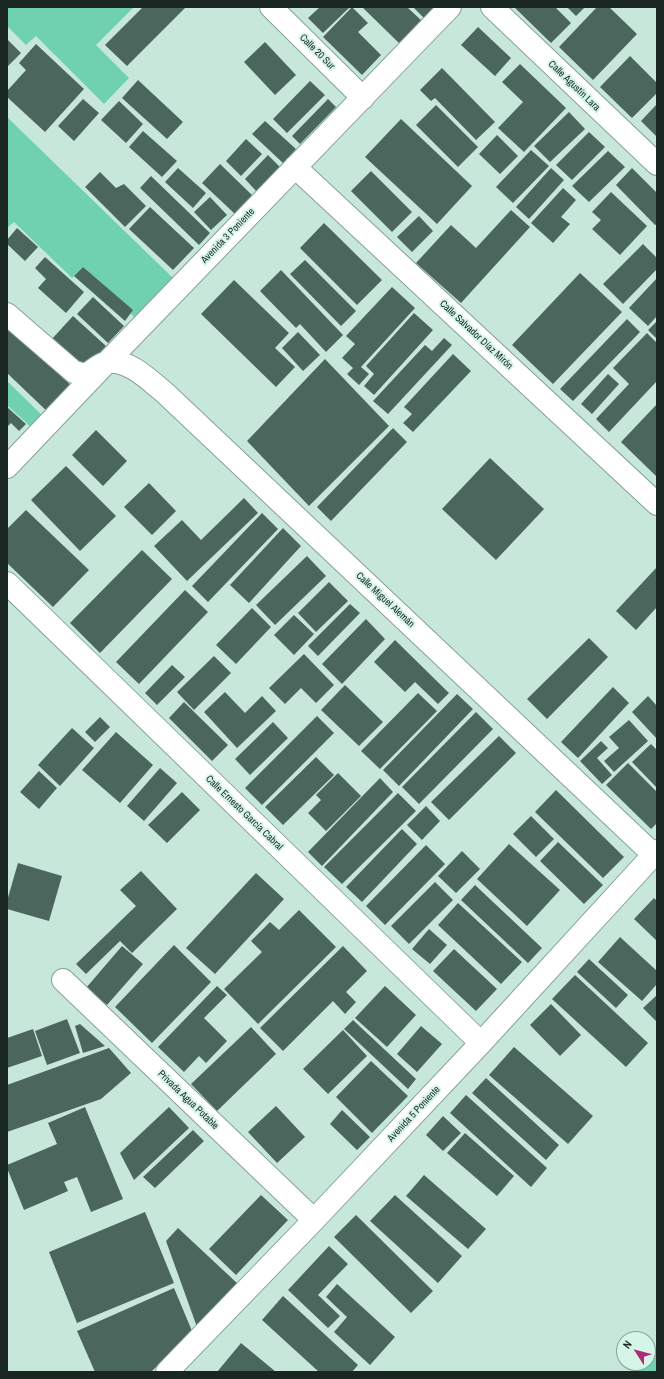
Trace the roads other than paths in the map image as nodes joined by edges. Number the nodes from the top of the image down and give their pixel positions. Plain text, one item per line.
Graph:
1 (271, 7) edge
2 (450, 7) edge
3 (492, 7) edge
4 (362, 98) junction
5 (657, 164) edge
6 (295, 167) junction
7 (7, 314) edge
8 (107, 362) junction
9 (7, 467) edge
10 (657, 504) edge
11 (7, 583) edge
12 (655, 853) edge
13 (63, 980) dead end
14 (481, 1043) junction
15 (314, 1220) junction
16 (167, 1372) edge

1 - 4 street, Calle 20 Sur
2 - 4 street, Avenida 3 Poniente
3 - 5 street, Calle Agustín Lara
4 - 6 street, Avenida 3 Poniente
6 - 8 street, Avenida 3 Poniente
6 - 10 street, Calle Salvador Díaz Mirón
7 - 8 street
8 - 9 street, Avenida 3 Poniente
8 - 12 street, Calle Miguel Alemán
11 - 14 street, Calle Ernesto García Cabral
12 - 14 street, Avenida 5 Poniente
13 - 15 street, Privada Agua Potable
14 - 15 street, Avenida 5 Poniente
15 - 16 street, Avenida 5 Poniente

